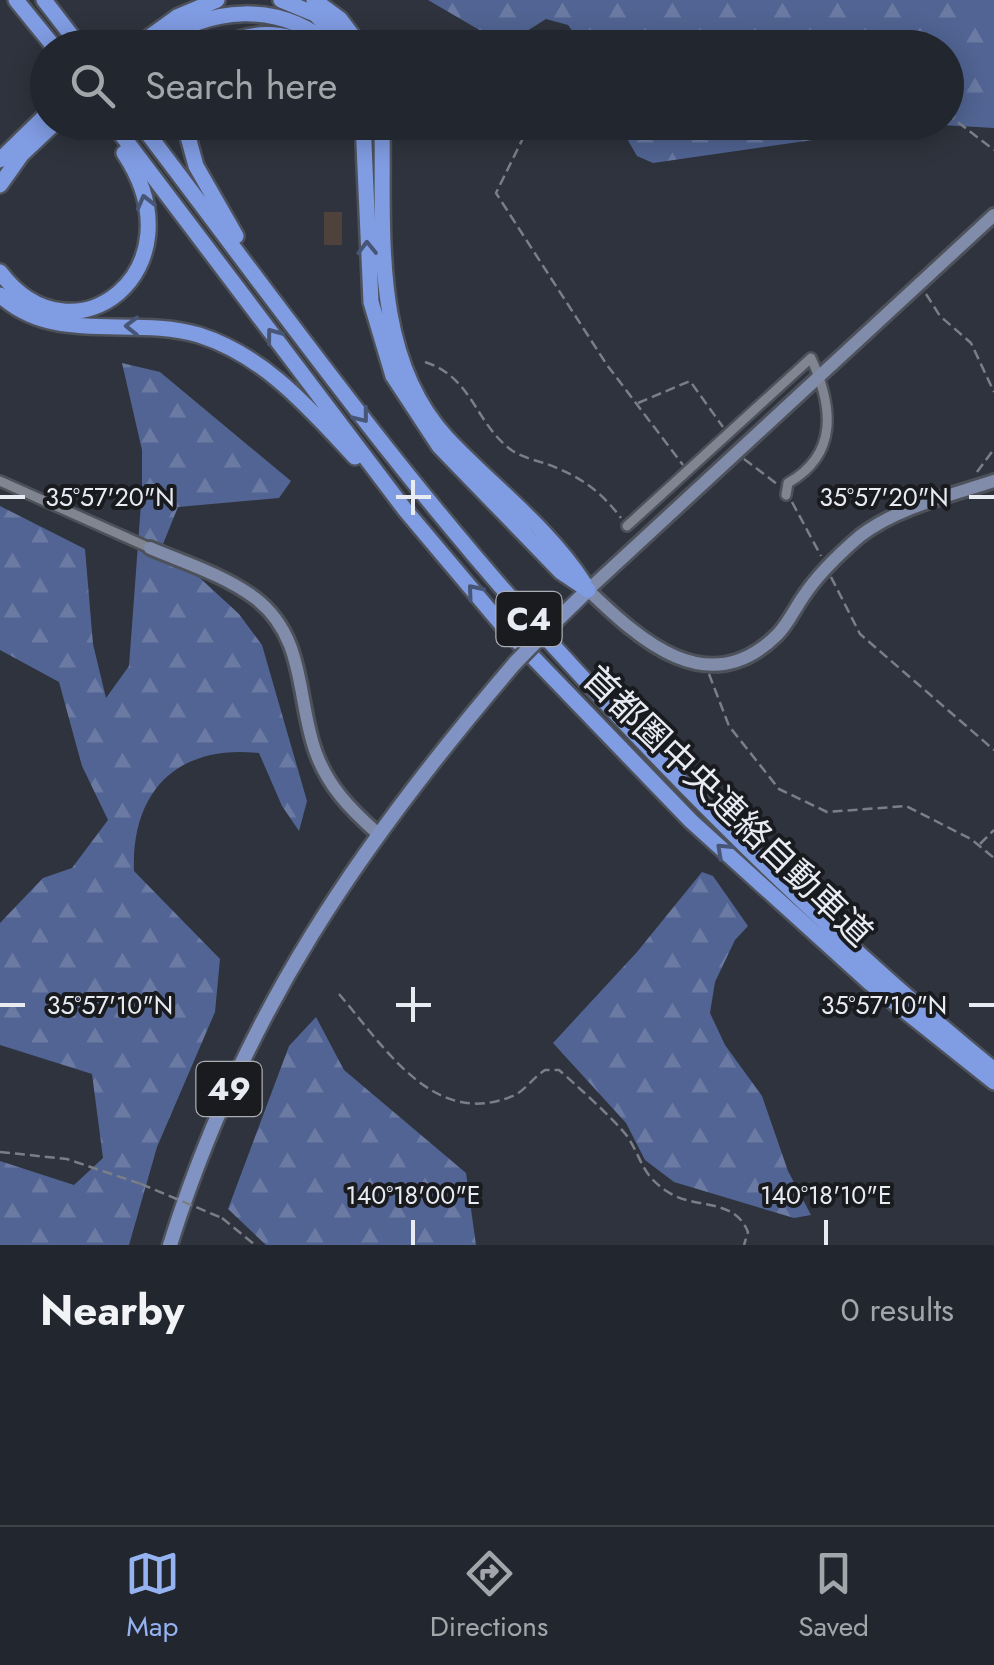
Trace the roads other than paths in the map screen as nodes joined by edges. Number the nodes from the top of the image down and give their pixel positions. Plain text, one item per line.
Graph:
1 (16, 0) edge
2 (44, 0) edge
3 (217, 0) edge
4 (281, 0) edge
5 (314, 0) edge
6 (40, 30) edge
7 (67, 30) edge
8 (159, 30) edge
9 (179, 30) edge
10 (312, 30) edge
11 (331, 30) edge
12 (348, 30) edge
13 (30, 131) edge
14 (37, 140) edge
15 (116, 140) edge
16 (126, 140) edge
17 (153, 140) edge
18 (189, 140) edge
19 (362, 140) edge
20 (382, 140) edge
21 (0, 160) edge
22 (0, 186) edge
23 (994, 216) edge
24 (0, 272) edge
25 (0, 295) edge
26 (282, 310) junction
27 (399, 374) junction
28 (819, 376) junction
29 (0, 481) edge
30 (994, 481) edge
31 (786, 495) road end
32 (406, 510) junction
33 (627, 526) road end
34 (150, 548) joint
35 (588, 590) junction
36 (376, 832) junction
37 (994, 1070) edge
38 (994, 1082) edge
39 (170, 1245) edge

1 - 6 highway
2 - 7 highway
3 - 8 highway
4 - 11 highway
5 - 12 highway
9 - 10 highway
13 - 21 highway
14 - 22 highway
24 -> 15 highway
32 -> 16 highway, 首都圏中央連絡自動車道 / C4
17 - 26 highway, 首都圏中央連絡自動車道 / C4
18 - 26 highway
27 -> 19 highway
20 - 27 highway
23 - 28 street
32 -> 25 highway
26 -> 37 highway, 首都圏中央連絡自動車道 / C4
27 - 35 highway
28 - 31 street
28 - 33 street
28 - 35 street
29 - 34 street
30 - 35 street
38 -> 32 highway, 首都圏中央連絡自動車道 / C4
34 - 36 street
35 - 36 main road, 49, bridge
36 - 39 main road, 49

